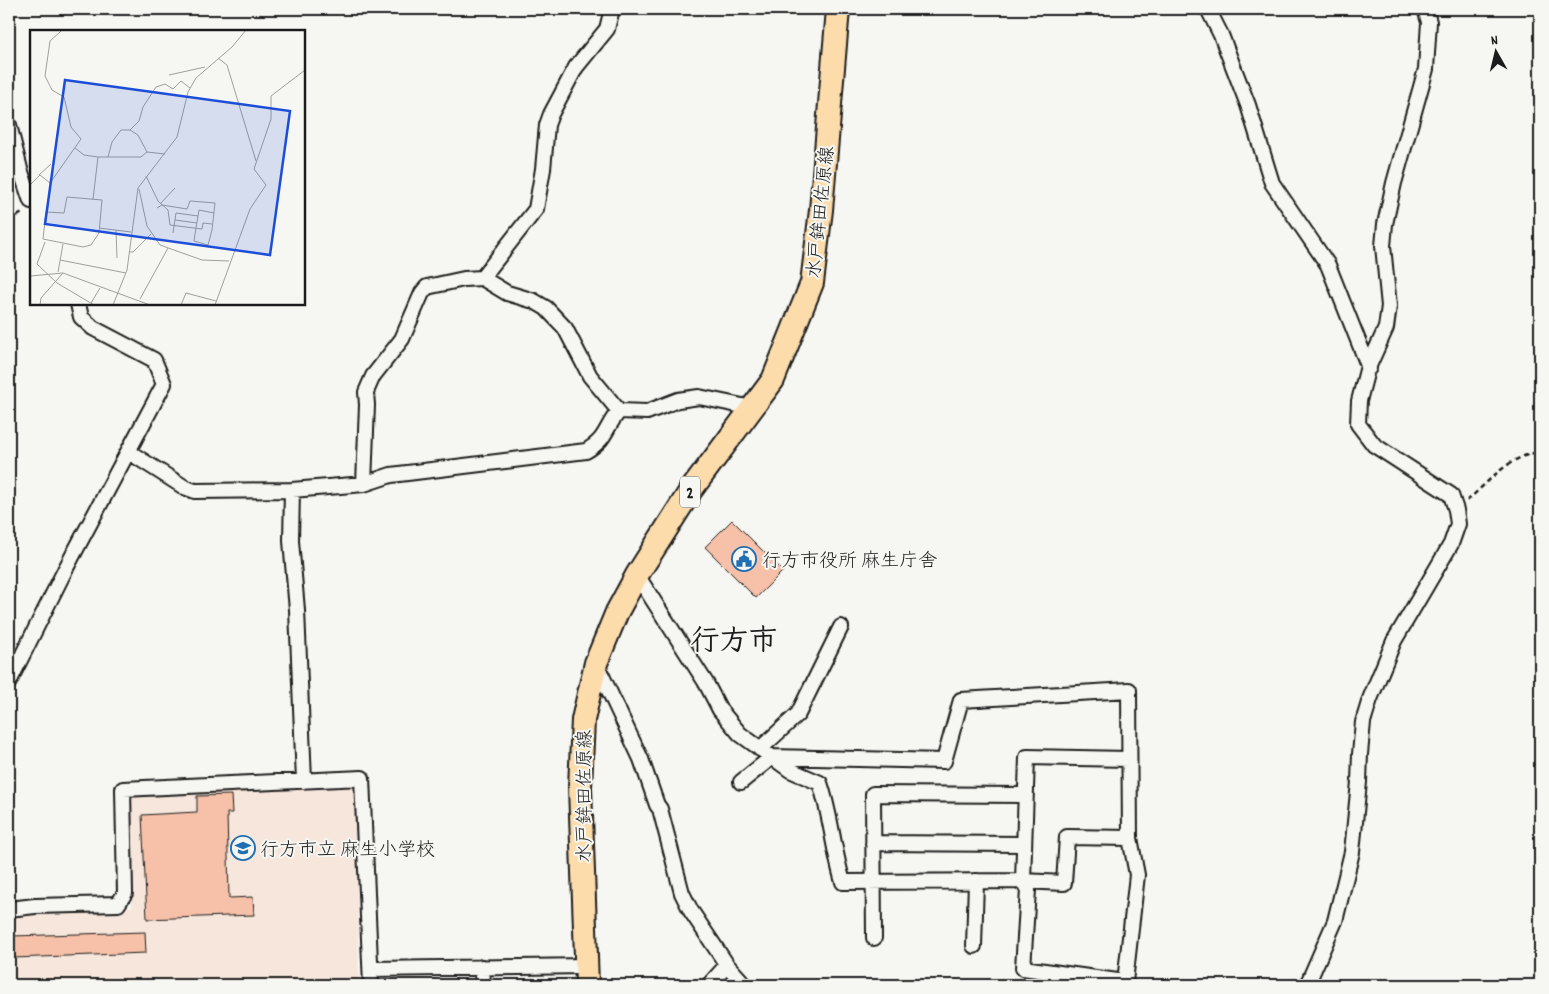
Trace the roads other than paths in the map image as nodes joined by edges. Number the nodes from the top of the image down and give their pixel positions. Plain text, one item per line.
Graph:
1 (612, 9) edge
2 (838, 9) edge
3 (1208, 9) edge
4 (1425, 9) edge
5 (9, 125) edge
6 (30, 198) edge
7 (482, 278) junction
8 (78, 305) edge
9 (1369, 368) junction
10 (752, 408) junction
11 (619, 411) junction
12 (129, 452) junction
13 (364, 484) junction
14 (292, 490) junction
15 (637, 575) junction
16 (841, 627) dead end
17 (596, 663) junction
18 (9, 682) edge
19 (766, 753) junction
20 (1129, 759) junction
21 (304, 780) junction
22 (741, 782) dead end
23 (1026, 795) junction
24 (1130, 838) junction
25 (873, 843) junction
26 (1024, 844) junction
27 (874, 880) junction
28 (976, 881) junction
29 (1023, 881) junction
30 (9, 909) edge
31 (874, 938) dead end
32 (974, 946) dead end
33 (727, 965) junction
34 (482, 967) junction
35 (371, 969) junction
36 (587, 976) edge
37 (371, 985) edge
38 (484, 985) edge
39 (709, 985) edge
40 (745, 985) edge
41 (1307, 985) edge

1 - 7 street
2 - 10 main road, 水戸鉾田佐原線 / 2
3 - 9 street
4 - 9 street
5 - 6 street
7 - 11 street
7 - 13 street
8 - 12 street
9 - 41 street
10 - 11 street
10 - 15 main road, 水戸鉾田佐原線 / 2
11 - 13 street
12 - 14 street
12 - 18 street
13 - 14 street
14 - 21 street
15 - 17 main road, 水戸鉾田佐原線 / 2
15 - 19 street
16 - 19 street
17 - 33 street
17 - 36 main road, 水戸鉾田佐原線 / 2
19 - 20 street
19 - 22 street
19 - 27 street
20 - 23 street
20 - 24 street
21 - 30 street
21 - 35 street
23 - 25 street
23 - 26 street
24 - 29 street
24 - 29 street
25 - 26 street
25 - 27 street
26 - 29 street
27 - 28 street
27 - 31 street
28 - 29 street
28 - 32 street
33 - 39 street
33 - 40 street
34 - 35 street
34 - 36 street
34 - 38 street
35 - 37 street

